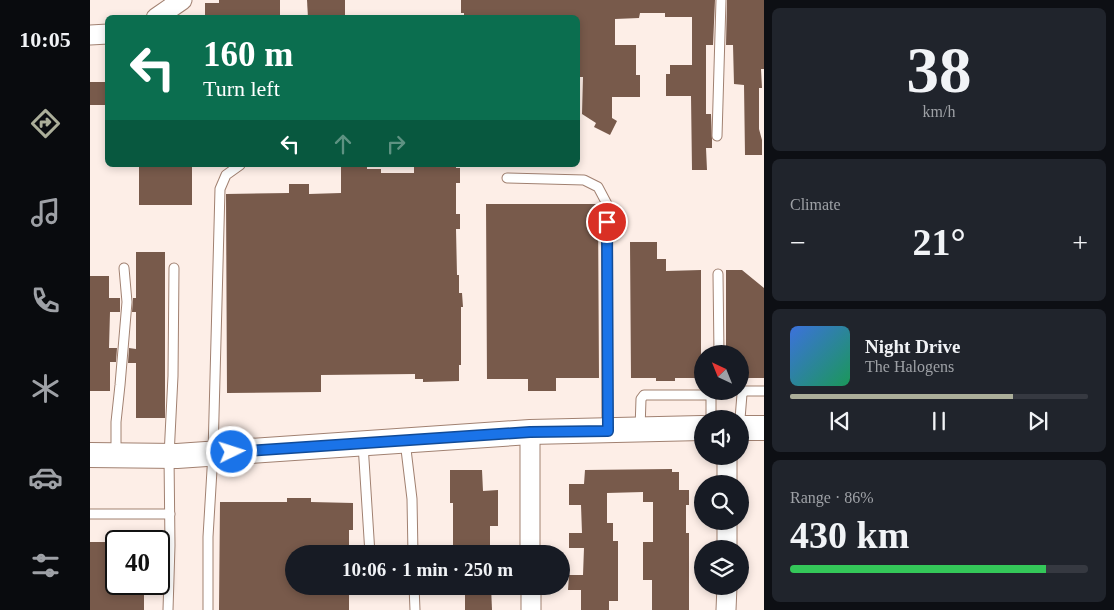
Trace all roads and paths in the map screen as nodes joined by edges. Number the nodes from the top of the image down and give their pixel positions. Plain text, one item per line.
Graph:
1 (182, 0) edge
2 (721, 0) edge
3 (160, 15) edge
4 (105, 34) edge
5 (90, 35) edge
6 (717, 136) dead end
7 (237, 167) edge
8 (507, 178) dead end
9 (124, 268) dead end
10 (174, 268) dead end
11 (718, 274) dead end
12 (719, 345) edge
13 (764, 391) edge
14 (694, 394) edge
15 (741, 410) edge
16 (694, 428) edge
17 (749, 428) edge
18 (764, 428) edge
19 (640, 430) junction
20 (608, 431) junction
21 (530, 432) junction
22 (405, 441) junction
23 (363, 444) junction
24 (213, 453) junction
25 (90, 455) edge
26 (116, 456) junction
27 (169, 456) junction
28 (90, 514) edge
29 (170, 514) junction
30 (369, 545) edge
31 (413, 545) edge
32 (530, 545) edge
33 (414, 595) edge
34 (531, 595) edge
35 (727, 595) edge
36 (168, 610) edge
37 (208, 610) edge
38 (414, 610) edge
39 (531, 610) edge
40 (726, 610) edge

1 - 3 street
2 - 6 lane
4 - 5 street
7 - 24 lane
8 - 20 lane
9 - 26 lane
10 - 27 lane
11 - 12 lane
13 - 15 lane
14 - 19 lane
16 - 19 street
17 - 18 street
19 - 20 street
20 - 21 street
21 - 22 street
21 - 32 street
22 - 23 street
22 - 31 lane
23 - 24 street
23 - 30 lane
24 - 27 street
24 - 37 lane
25 - 26 street
26 - 27 street
27 - 29 lane
28 - 29 lane
29 - 36 lane
33 - 38 lane
34 - 39 street
35 - 40 street

